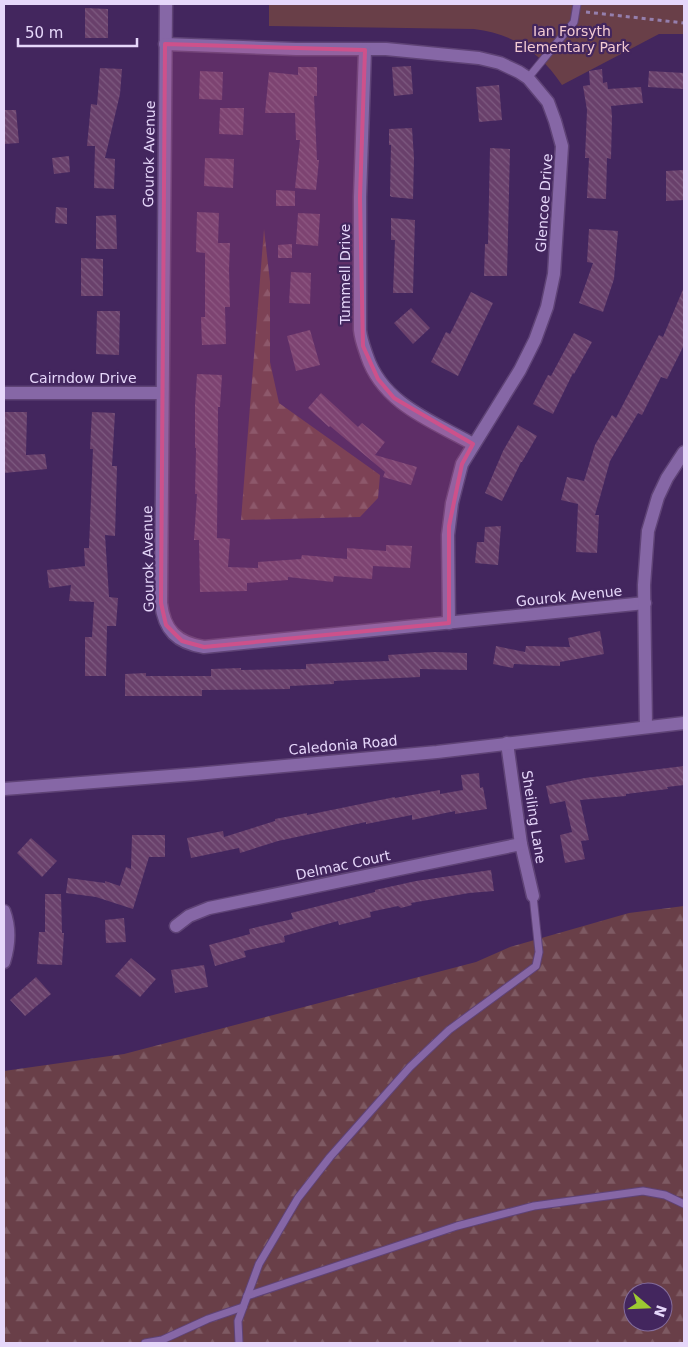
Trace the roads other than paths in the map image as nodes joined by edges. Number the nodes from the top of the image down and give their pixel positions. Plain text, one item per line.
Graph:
1 (166, 4) edge
2 (577, 7) edge
3 (165, 44) junction
4 (364, 50) junction
5 (528, 78) junction
6 (4, 393) edge
7 (161, 393) junction
8 (473, 444) junction
9 (684, 452) edge
10 (645, 603) junction
11 (449, 623) junction
12 (684, 723) edge
13 (646, 727) junction
14 (507, 743) junction
15 (4, 789) edge
16 (522, 844) junction
17 (533, 896) joint
18 (4, 911) edge
19 (176, 926) dead end
20 (4, 962) edge
21 (684, 1204) edge
22 (247, 1296) junction
23 (243, 1306) junction
24 (145, 1343) edge
25 (239, 1343) edge

1 - 3 street, Gourok Avenue
2 - 5 lane
3 - 4 street, Glencoe Drive
3 - 7 street, Gourok Avenue
4 - 5 street, Glencoe Drive
4 - 8 street, Tummell Drive
5 - 8 street, Glencoe Drive
6 - 7 street, Cairndow Drive
7 - 11 street, Gourok Avenue
8 - 11 street, Glencoe Drive
9 - 10 street
10 - 11 street, Gourok Avenue
10 - 13 street
12 - 13 street, Caledonia Road
13 - 14 street, Caledonia Road
14 - 15 street, Caledonia Road
14 - 16 street, Sheiling Lane
16 - 17 street, Sheiling Lane
16 - 19 street, Delmac Court
17 - 22 lane
18 - 20 street
21 - 22 lane
22 - 23 lane
23 - 24 lane
23 - 25 lane

